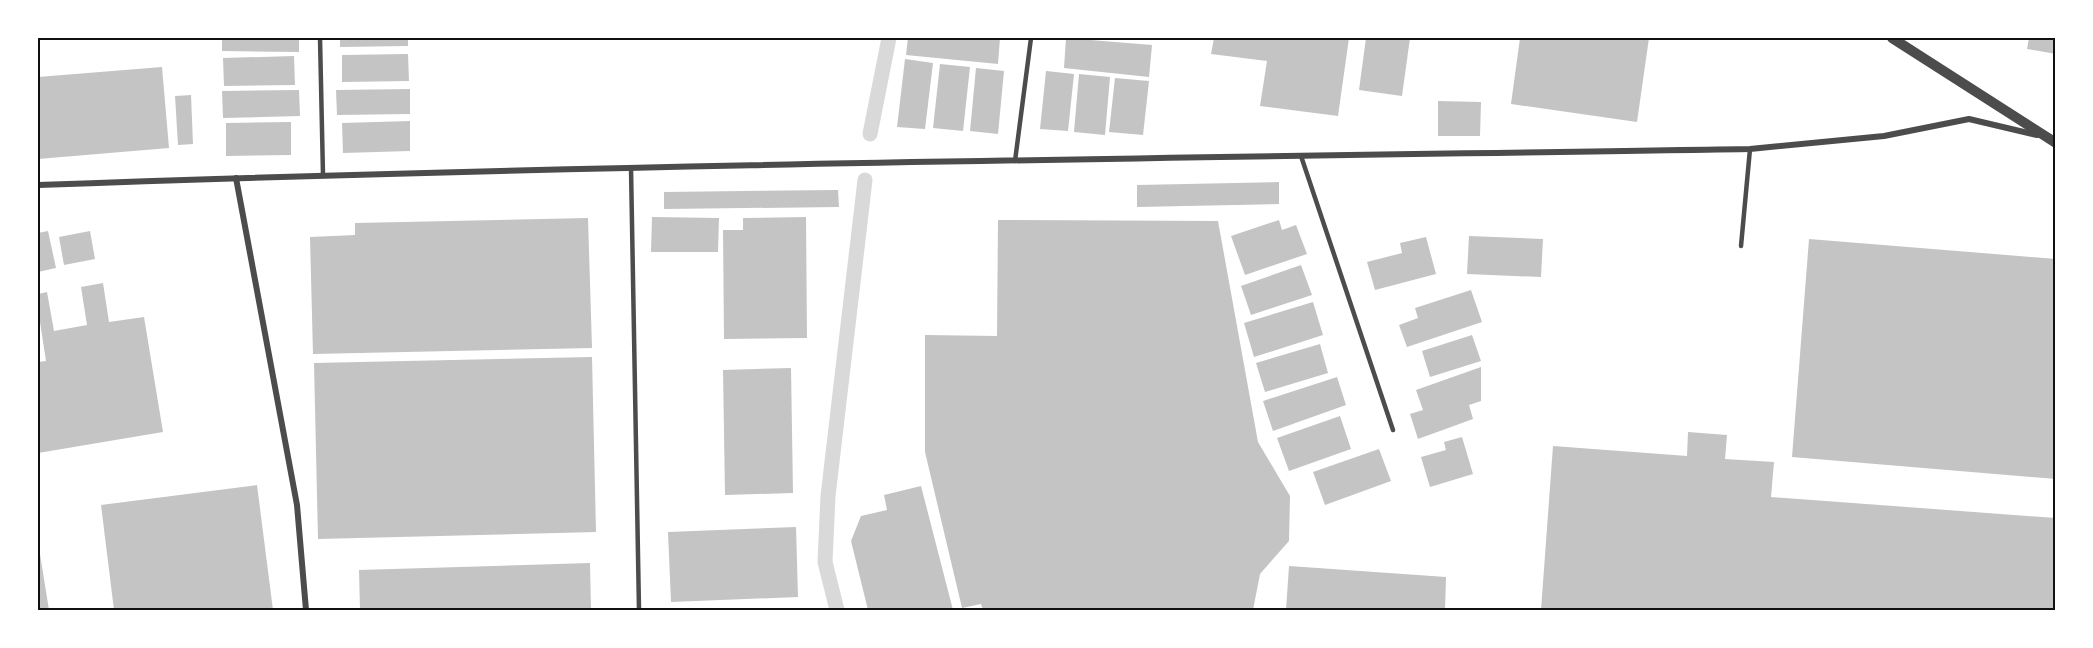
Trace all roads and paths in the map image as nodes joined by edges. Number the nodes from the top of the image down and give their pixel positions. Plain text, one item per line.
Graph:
1 (320, 38) edge
2 (1031, 38) edge
3 (1892, 38) edge
4 (2052, 139) edge
5 (1750, 149) junction
6 (1301, 156) junction
7 (1015, 161) junction
8 (631, 168) junction
9 (323, 175) junction
10 (236, 177) junction
11 (38, 185) edge
12 (1741, 246) dead end
13 (1393, 430) dead end
14 (306, 610) edge
15 (639, 610) edge

1 - 9 lane
2 - 7 lane
3 - 4 street
4 - 5 street
5 - 6 street
5 - 12 lane
6 - 7 street
6 - 13 lane
7 - 8 street
8 - 9 street
8 - 15 lane
9 - 10 street
10 - 11 street
10 - 14 street

